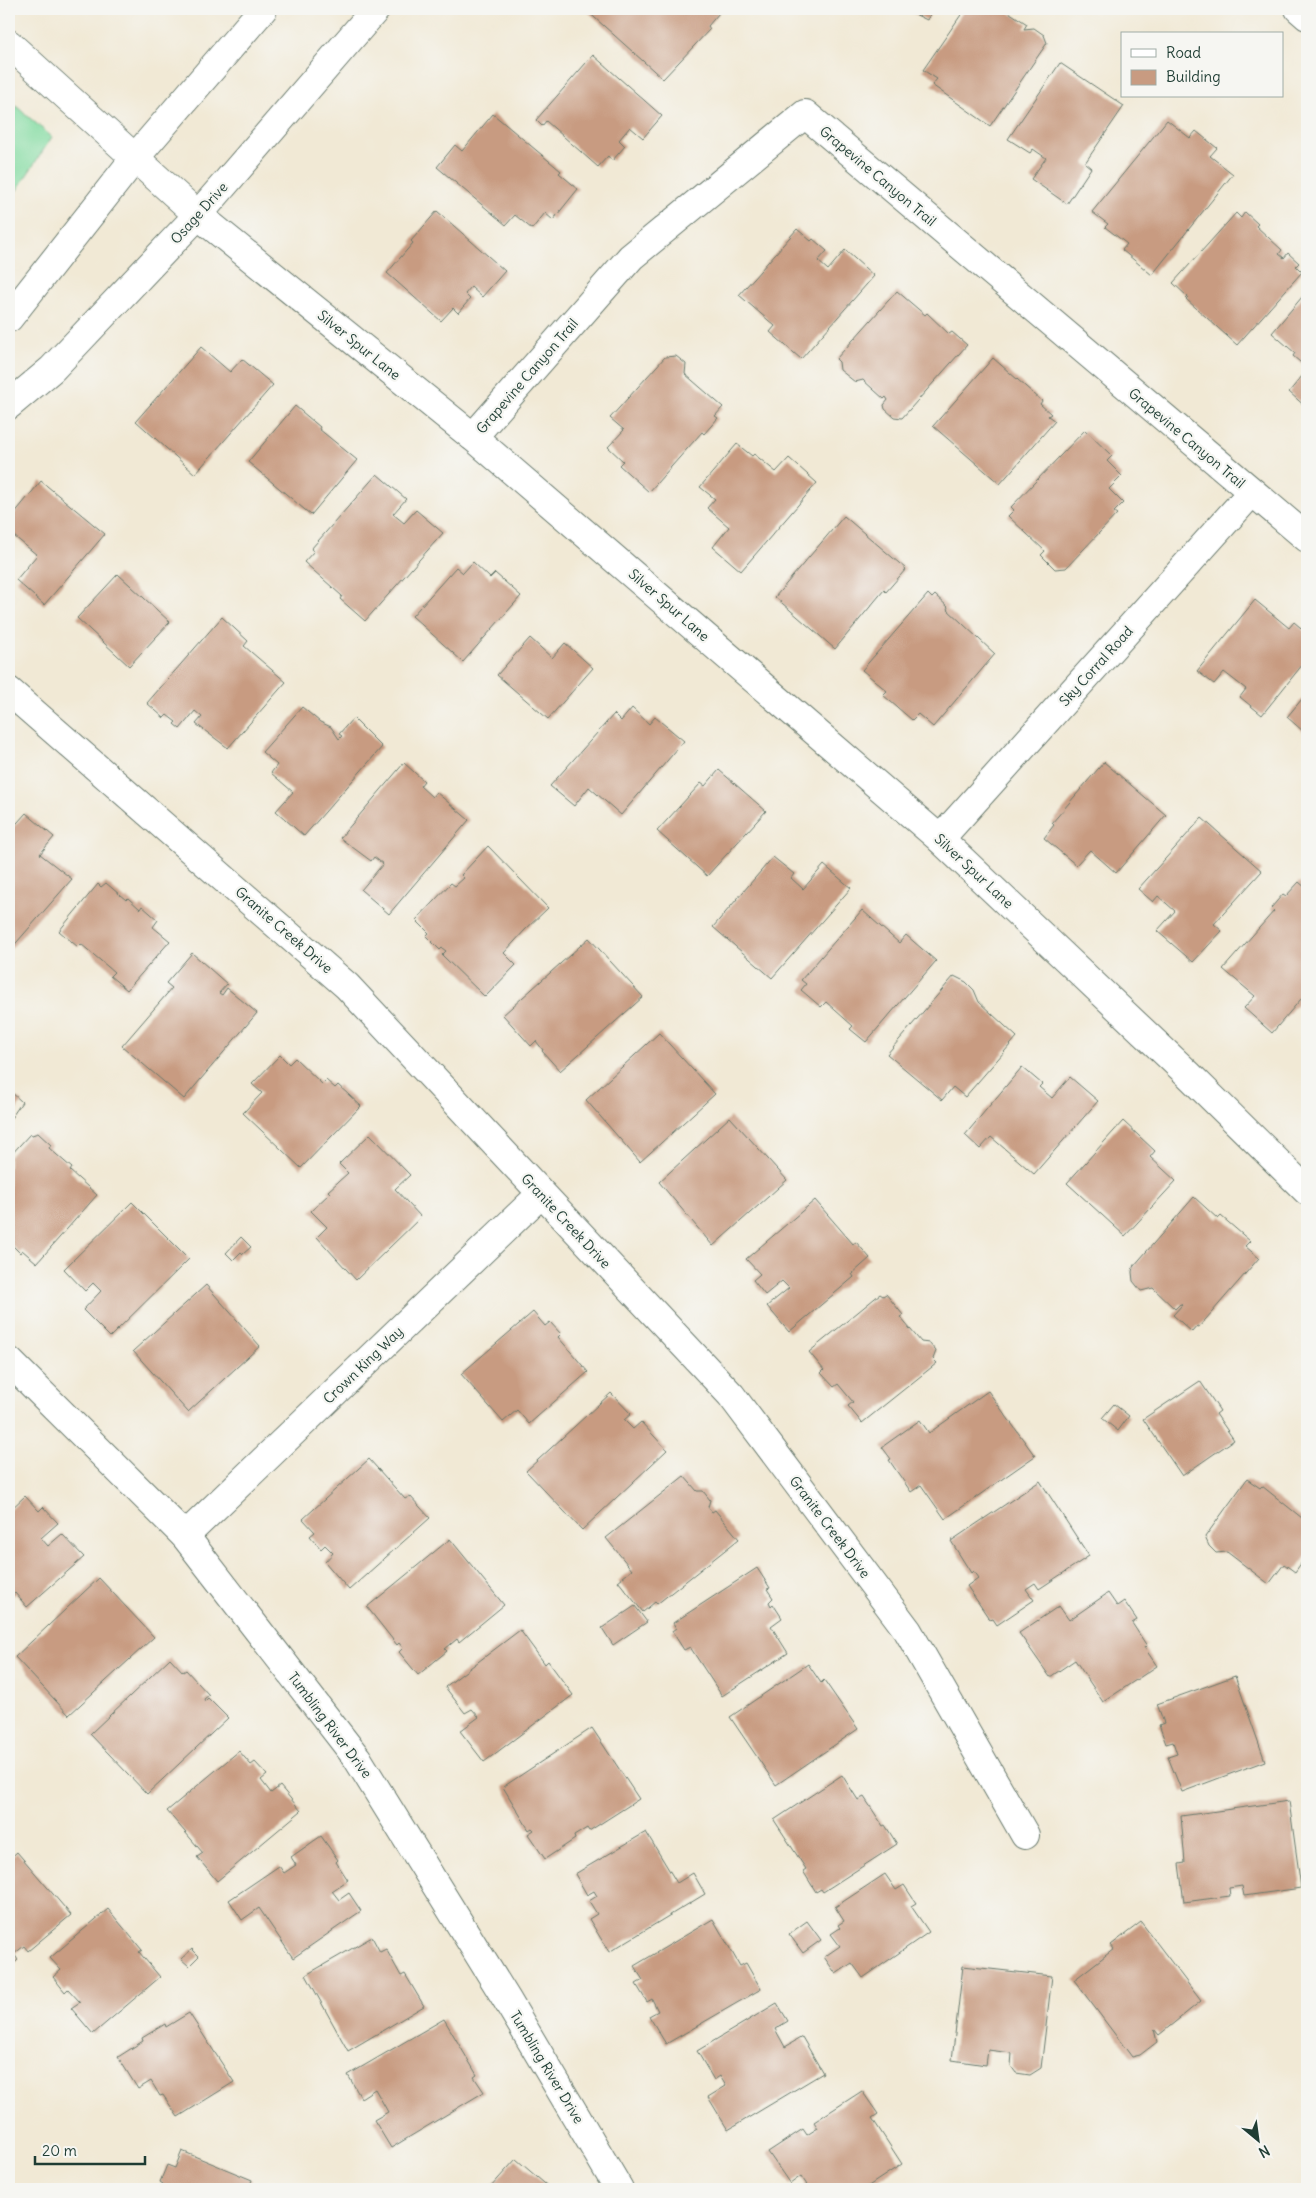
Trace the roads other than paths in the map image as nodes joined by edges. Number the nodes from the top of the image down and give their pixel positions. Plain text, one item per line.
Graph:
1 (263, 9) edge
2 (376, 9) edge
3 (1299, 9) edge
4 (1307, 16) edge
5 (9, 44) edge
6 (134, 160) junction
7 (198, 215) junction
8 (9, 318) edge
9 (9, 405) edge
10 (474, 437) junction
11 (1252, 492) junction
12 (1307, 538) edge
13 (9, 691) edge
14 (940, 839) junction
15 (1307, 1191) edge
16 (541, 1194) junction
17 (9, 1361) edge
18 (185, 1536) junction
19 (1025, 1835) dead end
20 (619, 2189) edge

1 - 6 street
2 - 7 street, Osage Drive
3 - 4 street
5 - 6 street, Silver Spur Lane
6 - 7 street, Silver Spur Lane
6 - 8 street
7 - 9 street, Osage Drive
7 - 10 street, Silver Spur Lane
10 - 11 street, Grapevine Canyon Trail
10 - 14 street, Silver Spur Lane
11 - 12 street, Grapevine Canyon Trail
11 - 14 street, Sky Corral Road
13 - 16 street, Granite Creek Drive
14 - 15 street, Silver Spur Lane
16 - 18 street, Crown King Way
16 - 19 street, Granite Creek Drive
17 - 18 street, Tumbling River Drive
18 - 20 street, Tumbling River Drive

